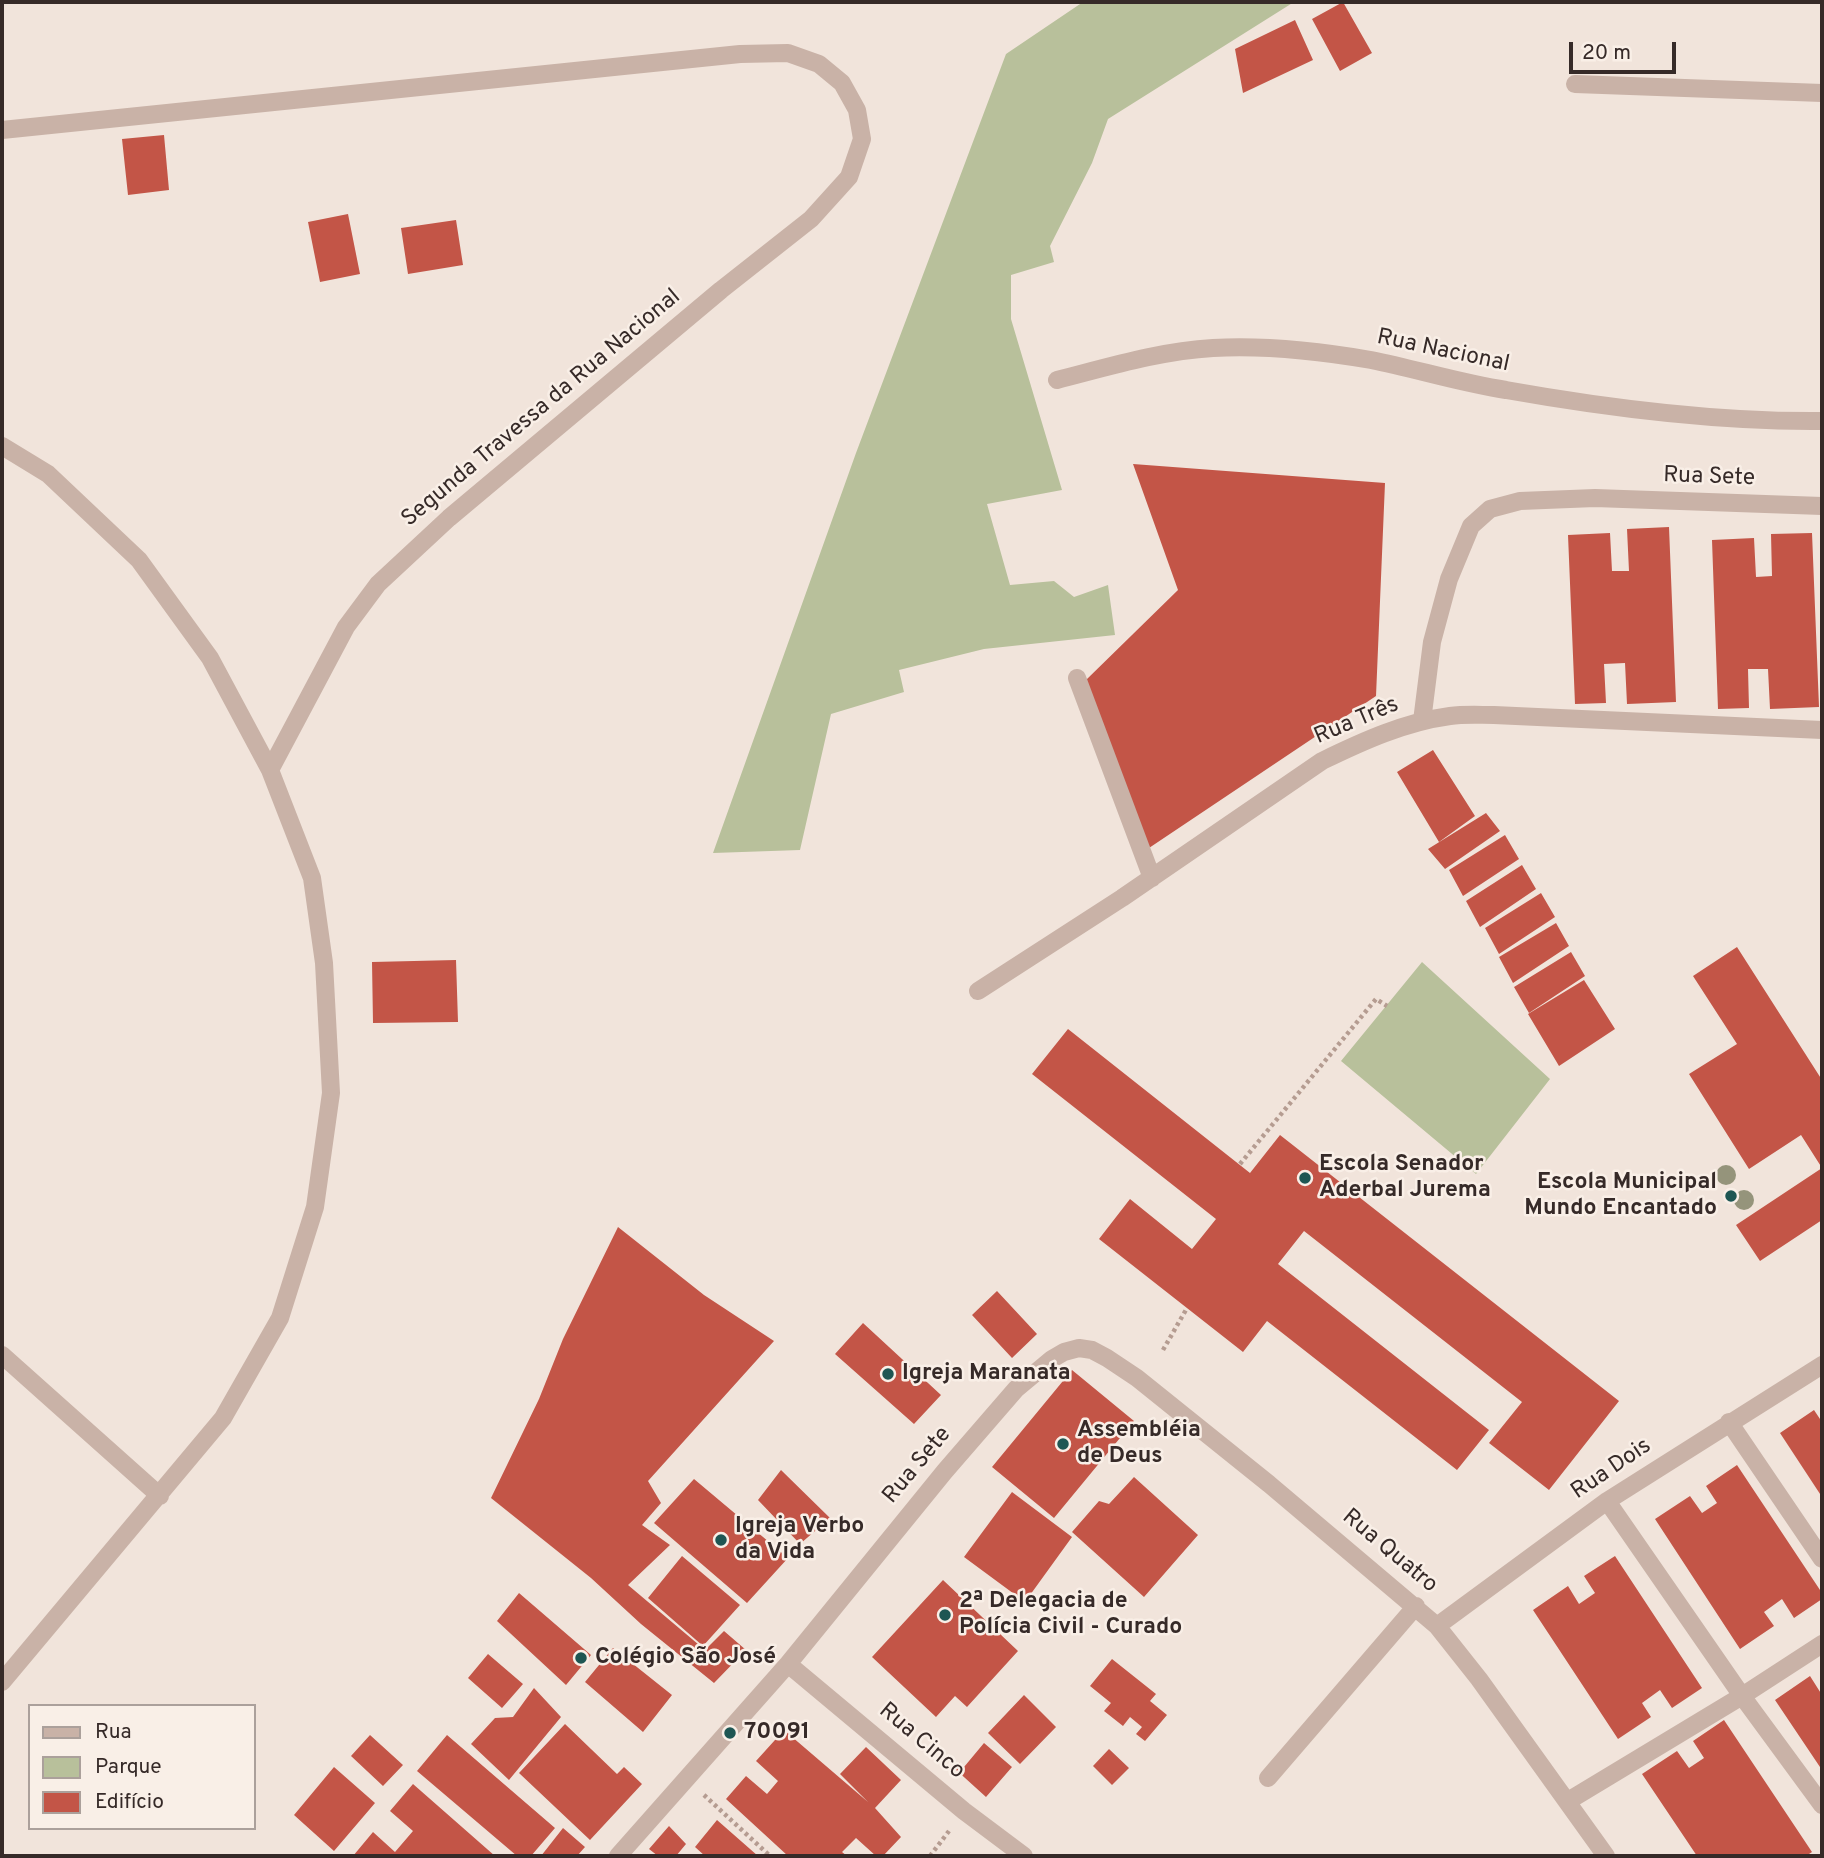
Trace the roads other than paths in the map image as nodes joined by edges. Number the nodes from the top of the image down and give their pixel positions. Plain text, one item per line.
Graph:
1 (1575, 84) dead end
2 (1822, 93) edge
3 (2, 130) edge
4 (1057, 380) dead end
5 (1822, 421) edge
6 (2, 446) edge
7 (1822, 506) edge
8 (1077, 678) dead end
9 (1422, 721) junction
10 (1822, 730) edge
11 (270, 770) junction
12 (1152, 878) junction
13 (978, 991) dead end
14 (1079, 1348) joint
15 (2, 1355) edge
16 (1822, 1365) edge
17 (1729, 1422) junction
18 (160, 1496) junction
19 (1607, 1501) junction
20 (1822, 1559) edge
21 (1416, 1606) junction
22 (1437, 1626) junction
23 (1822, 1644) edge
24 (788, 1664) junction
25 (2, 1682) edge
26 (1742, 1696) junction
27 (1268, 1777) dead end
28 (1568, 1801) junction
29 (1822, 1805) edge
30 (618, 1856) edge
31 (1024, 1856) edge
32 (1606, 1856) edge

1 - 2 street
3 - 11 street, Segunda Travessa da Rua Nacional
4 - 5 street, Rua Nacional
6 - 11 street
7 - 9 street, Rua Sete
8 - 12 street
9 - 10 street, Rua Três
9 - 12 street, Rua Três
11 - 18 street
12 - 13 street, Rua Três
14 - 21 street, Rua Quatro
14 - 24 street, Rua Sete
15 - 18 street
16 - 17 street, Rua Dois
17 - 19 street, Rua Dois
17 - 20 street
18 - 25 street
19 - 22 street, Rua Dois
19 - 26 street
21 - 22 street, Rua Quatro
21 - 27 street
22 - 28 street, Rua Quatro
23 - 26 street
24 - 30 street, Rua Sete
24 - 31 street, Rua Cinco
26 - 28 street
26 - 29 street
28 - 32 street, Rua Quatro

